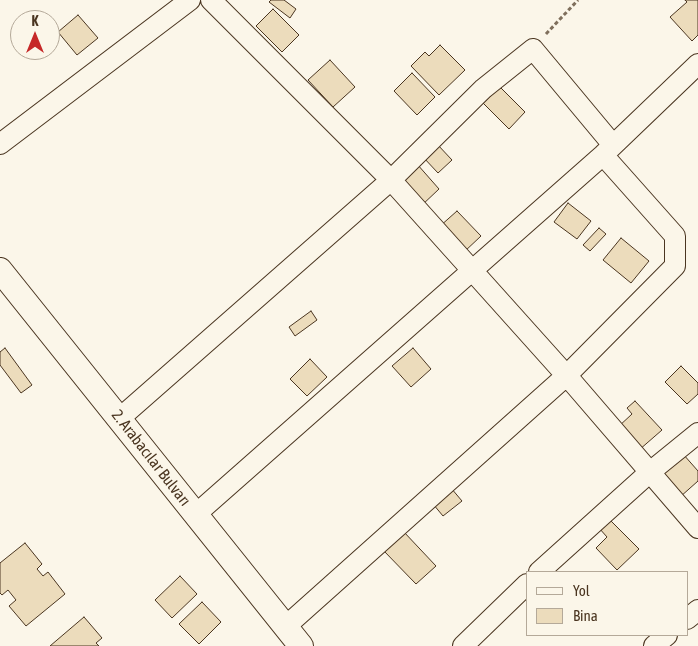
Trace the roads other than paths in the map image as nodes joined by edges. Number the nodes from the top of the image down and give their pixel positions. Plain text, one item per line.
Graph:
1 (190, 0) edge
2 (211, 0) edge
3 (698, 64) edge
4 (0, 144) edge
5 (608, 150) junction
6 (391, 180) junction
7 (0, 270) edge
8 (471, 272) junction
9 (566, 376) junction
10 (120, 418) junction
11 (698, 433) edge
12 (650, 472) junction
13 (195, 515) junction
14 (698, 528) edge
15 (539, 571) edge
16 (526, 585) edge
17 (698, 610) edge
18 (688, 618) edge
19 (285, 627) junction
20 (666, 636) edge
21 (301, 646) edge
22 (463, 646) edge
23 (654, 646) edge

1 - 4 street
2 - 6 street
3 - 5 street
5 - 6 street
5 - 8 street
5 - 9 street
6 - 8 street
6 - 10 street
7 - 10 street, 2. Arabacılar Bulvarı
8 - 9 street
8 - 13 street
9 - 12 street
9 - 19 street
10 - 13 street, 2. Arabacılar Bulvarı
11 - 12 street
12 - 14 street
12 - 15 street
13 - 19 street, 2. Arabacılar Bulvarı
16 - 22 street
17 - 18 street
19 - 21 street, 2. Arabacılar Bulvarı
20 - 23 street

